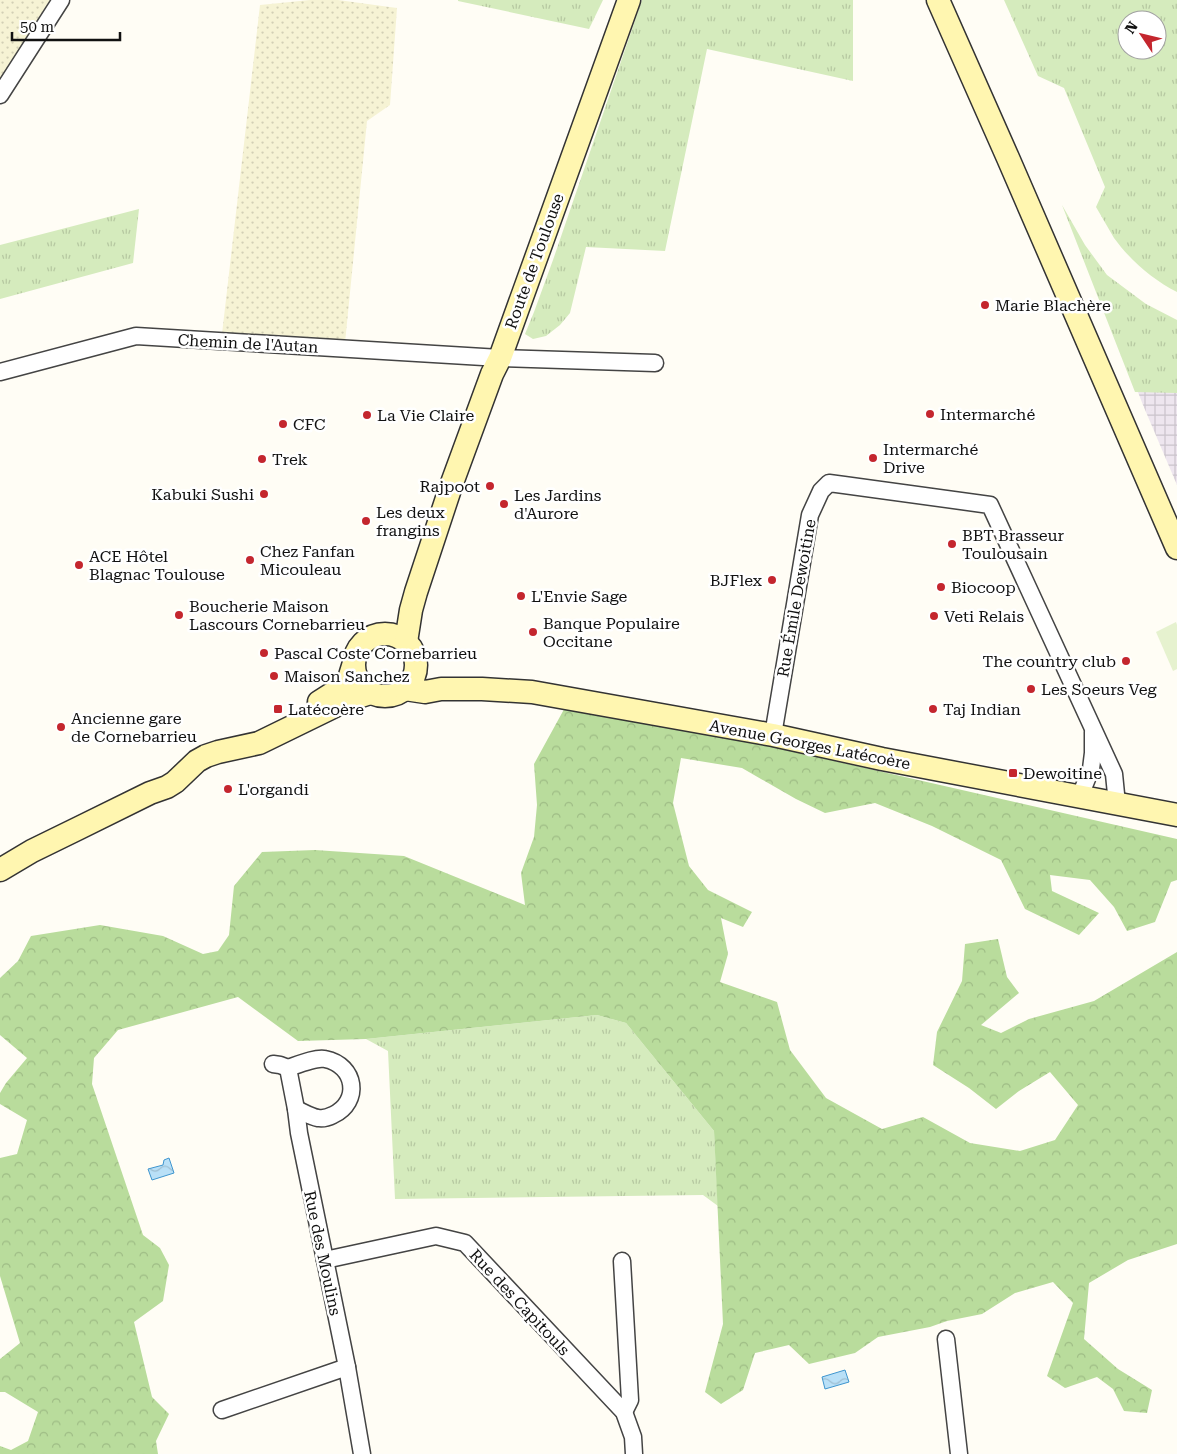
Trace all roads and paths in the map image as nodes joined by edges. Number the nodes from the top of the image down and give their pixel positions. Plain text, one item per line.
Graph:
1 (61, 0) edge
2 (629, 0) edge
3 (938, 0) edge
4 (0, 95) edge
5 (500, 358) junction
6 (655, 363) dead end
7 (0, 372) edge
8 (439, 522) junction
9 (1177, 548) edge
10 (385, 633) junction
11 (406, 642) junction
12 (416, 665) junction
13 (353, 666) junction
14 (405, 689) junction
15 (441, 689) junction
16 (370, 693) junction
17 (1093, 728) junction
18 (773, 735) junction
19 (150, 793) junction
20 (1080, 796) junction
21 (1117, 804) junction
22 (1177, 816) edge
23 (32, 851) junction
24 (0, 862) edge
25 (0, 870) edge
26 (296, 1109) junction
27 (325, 1260) junction
28 (622, 1261) dead end
29 (946, 1339) dead end
30 (347, 1367) junction
31 (222, 1410) dead end
32 (624, 1412) junction
33 (362, 1454) edge
34 (634, 1454) edge
35 (958, 1454) edge

1 - 4 street
2 - 5 main road, Route de Toulouse
3 - 9 main road
5 - 6 street, Chemin de l'Autan
5 - 7 street, Chemin de l'Autan
5 - 8 main road, Route de Toulouse
8 - 10 main road, Route de Toulouse
8 - 11 main road, Route de Toulouse
10 - 11 main road
10 - 13 main road
11 - 12 main road
12 - 14 main road
12 - 15 main road
13 - 16 main road
13 - 19 main road
14 - 15 main road, Avenue Georges Latécoère
14 - 16 main road
15 - 18 main road, Avenue Georges Latécoère
16 - 19 main road
17 - 18 street, Rue Émile Dewoitine
17 - 20 street, Rue Émile Dewoitine
17 - 21 street, Rue Émile Dewoitine
18 - 20 main road, Avenue Georges Latécoère
19 - 23 main road
20 - 21 main road, Avenue Georges Latécoère
21 - 22 main road, Avenue Georges Latécoère
23 - 24 main road
23 - 25 main road
26 - 26 street, Rue des Moulins
26 - 27 street, Rue des Moulins
27 - 30 street, Rue des Moulins
27 - 32 street, Rue des Capitouls
28 - 32 street
29 - 35 street
30 - 31 street
30 - 33 street, Rue des Moulins
32 - 34 street, Rue des Capitouls

